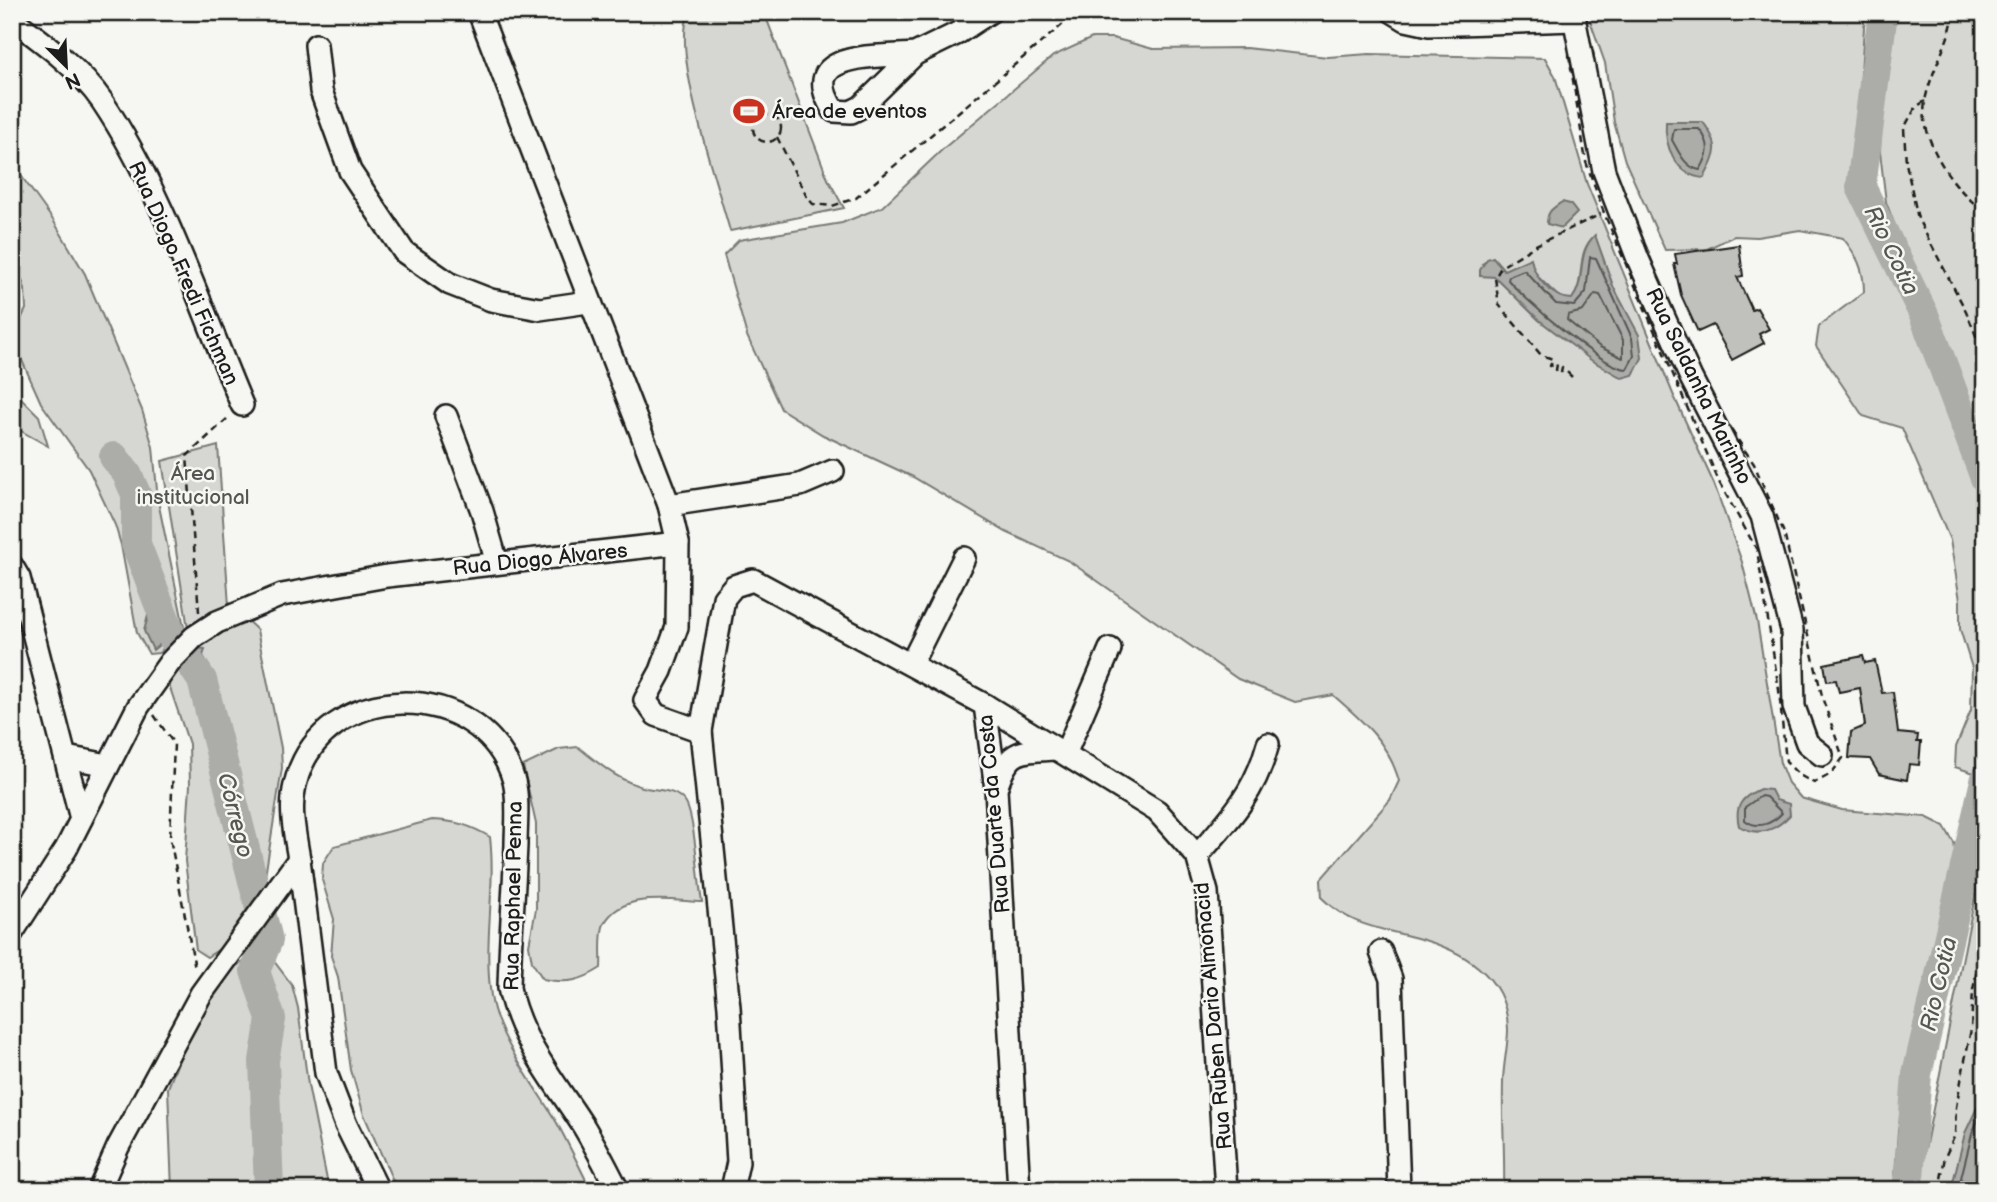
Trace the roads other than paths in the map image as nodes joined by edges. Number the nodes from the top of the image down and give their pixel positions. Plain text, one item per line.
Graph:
1 (479, 12) edge
2 (990, 12) edge
3 (1393, 12) edge
4 (1574, 16) edge
5 (12, 19) edge
6 (316, 45) dead end
7 (915, 54) dead end
8 (588, 302) junction
9 (242, 405) road end
10 (446, 416) dead end
11 (833, 471) dead end
12 (669, 505) junction
13 (678, 544) junction
14 (964, 558) dead end
15 (497, 563) junction
16 (12, 566) edge
17 (1110, 649) dead end
18 (911, 664) junction
19 (985, 705) junction
20 (701, 731) junction
21 (1268, 744) dead end
22 (1060, 751) junction
23 (1822, 755) dead end
24 (66, 757) junction
25 (108, 765) junction
26 (996, 789) junction
27 (81, 819) junction
28 (1197, 856) junction
29 (299, 859) junction
30 (12, 933) edge
31 (1381, 952) dead end
32 (1394, 1185) edge
33 (99, 1190) edge
34 (378, 1190) edge
35 (618, 1190) edge
36 (732, 1190) edge
37 (1019, 1190) edge
38 (1226, 1190) edge

1 - 8 street
2 - 7 street
3 - 4 street
4 - 23 street, Rua Saldanha Marinho
5 - 9 street, Rua Diogo Fredi Fichman
6 - 8 street
8 - 12 street
10 - 15 street
11 - 12 street
12 - 13 street
13 - 15 street, Rua Diogo Álvares
13 - 20 street
14 - 18 street
15 - 25 street, Rua Diogo Álvares
16 - 24 street
17 - 22 street
18 - 19 street, Rua Duarte da Costa
18 - 20 street, Rua Duarte da Costa
19 - 22 street, Rua Ruben Dario Almonacid
19 - 26 street, Rua Duarte da Costa
20 - 36 street, Rua Duarte da Costa
21 - 28 street
22 - 26 street
22 - 28 street, Rua Ruben Dario Almonacid
24 - 25 street
24 - 27 street
25 - 27 street, Rua Diogo Álvares
26 - 37 street, Rua Duarte da Costa
27 - 30 street, Rua Diogo Álvares
28 - 38 street, Rua Ruben Dario Almonacid
29 - 33 street
29 - 34 street, Rua Raphael Penna
29 - 35 street, Rua Raphael Penna
31 - 32 street

